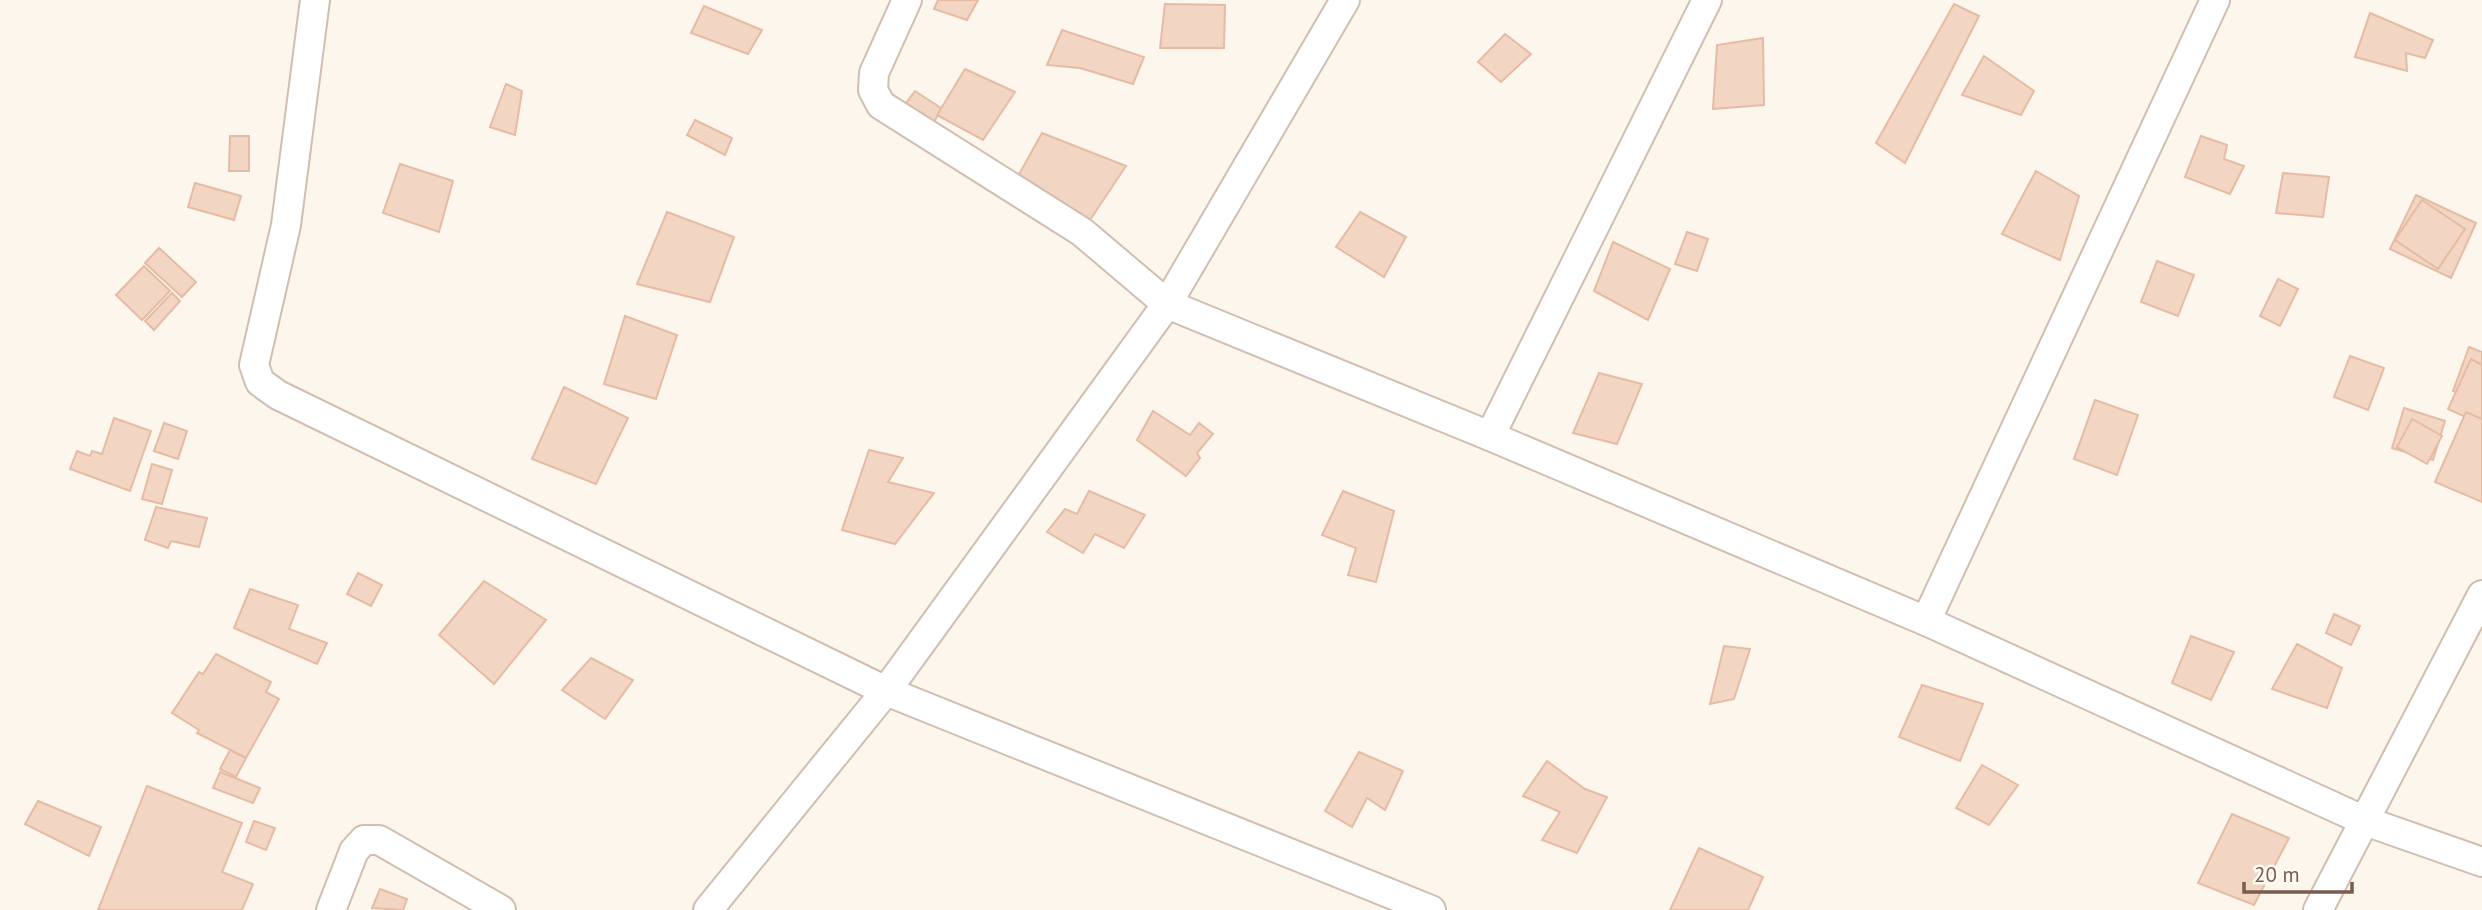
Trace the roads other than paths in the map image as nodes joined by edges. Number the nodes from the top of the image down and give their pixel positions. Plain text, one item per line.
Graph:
1 (316, 0) edge
2 (907, 0) edge
3 (1345, 0) edge
4 (1707, 0) edge
5 (2215, 0) edge
6 (1167, 304) junction
7 (1490, 436) junction
8 (2482, 595) edge
9 (1926, 621) junction
10 (886, 691) junction
11 (2365, 821) junction
12 (2482, 862) edge
13 (331, 910) edge
14 (501, 910) edge
15 (708, 910) edge
16 (1431, 910) edge
17 (2318, 910) edge

1 - 10 street
2 - 6 street
3 - 6 street
4 - 7 street
5 - 9 street
6 - 7 street
6 - 10 street
7 - 9 street
8 - 11 street
9 - 11 street
10 - 15 street
10 - 16 street
11 - 12 street
11 - 17 street
13 - 14 street

